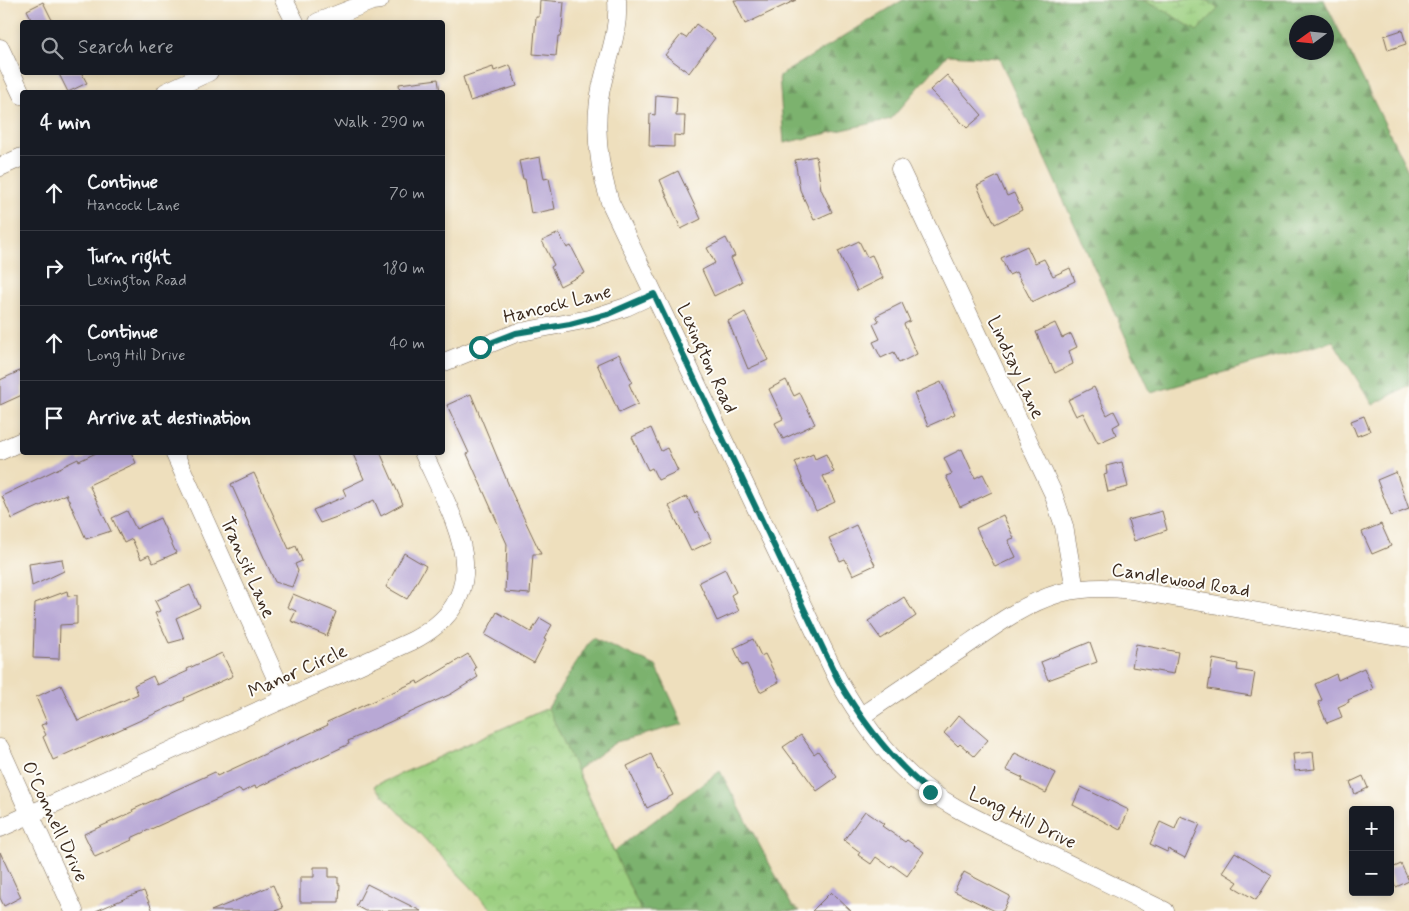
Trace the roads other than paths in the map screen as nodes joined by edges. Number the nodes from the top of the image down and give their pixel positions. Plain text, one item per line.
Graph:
1 (284, 0) edge
2 (380, 0) edge
3 (617, 0) edge
4 (294, 20) edge
5 (323, 20) edge
6 (0, 48) edge
7 (203, 75) edge
8 (170, 90) edge
9 (20, 91) edge
10 (20, 158) edge
11 (0, 167) edge
12 (900, 169) dead end
13 (654, 294) junction
14 (445, 362) edge
15 (20, 442) edge
16 (0, 451) edge
17 (175, 455) edge
18 (424, 455) edge
19 (1075, 590) junction
20 (1409, 638) edge
21 (285, 698) junction
22 (860, 716) junction
23 (0, 748) edge
24 (30, 814) junction
25 (0, 828) edge
26 (74, 911) edge
27 (1164, 911) edge

1 - 4 street
2 - 5 street
3 - 13 street, Lexington Road
6 - 9 street
7 - 8 street
10 - 11 street
12 - 19 street, Lindsay Lane
13 - 14 street, Hancock Lane
13 - 22 street, Lexington Road
15 - 16 street
17 - 21 street, Transit Lane
18 - 21 street, Manor Circle
19 - 20 street, Candlewood Road
19 - 22 street, Candlewood Road
21 - 24 street, Manor Circle
22 - 27 street, Long Hill Drive
23 - 24 street, O'Connell Drive
24 - 25 street, Manor Circle
24 - 26 street, O'Connell Drive

